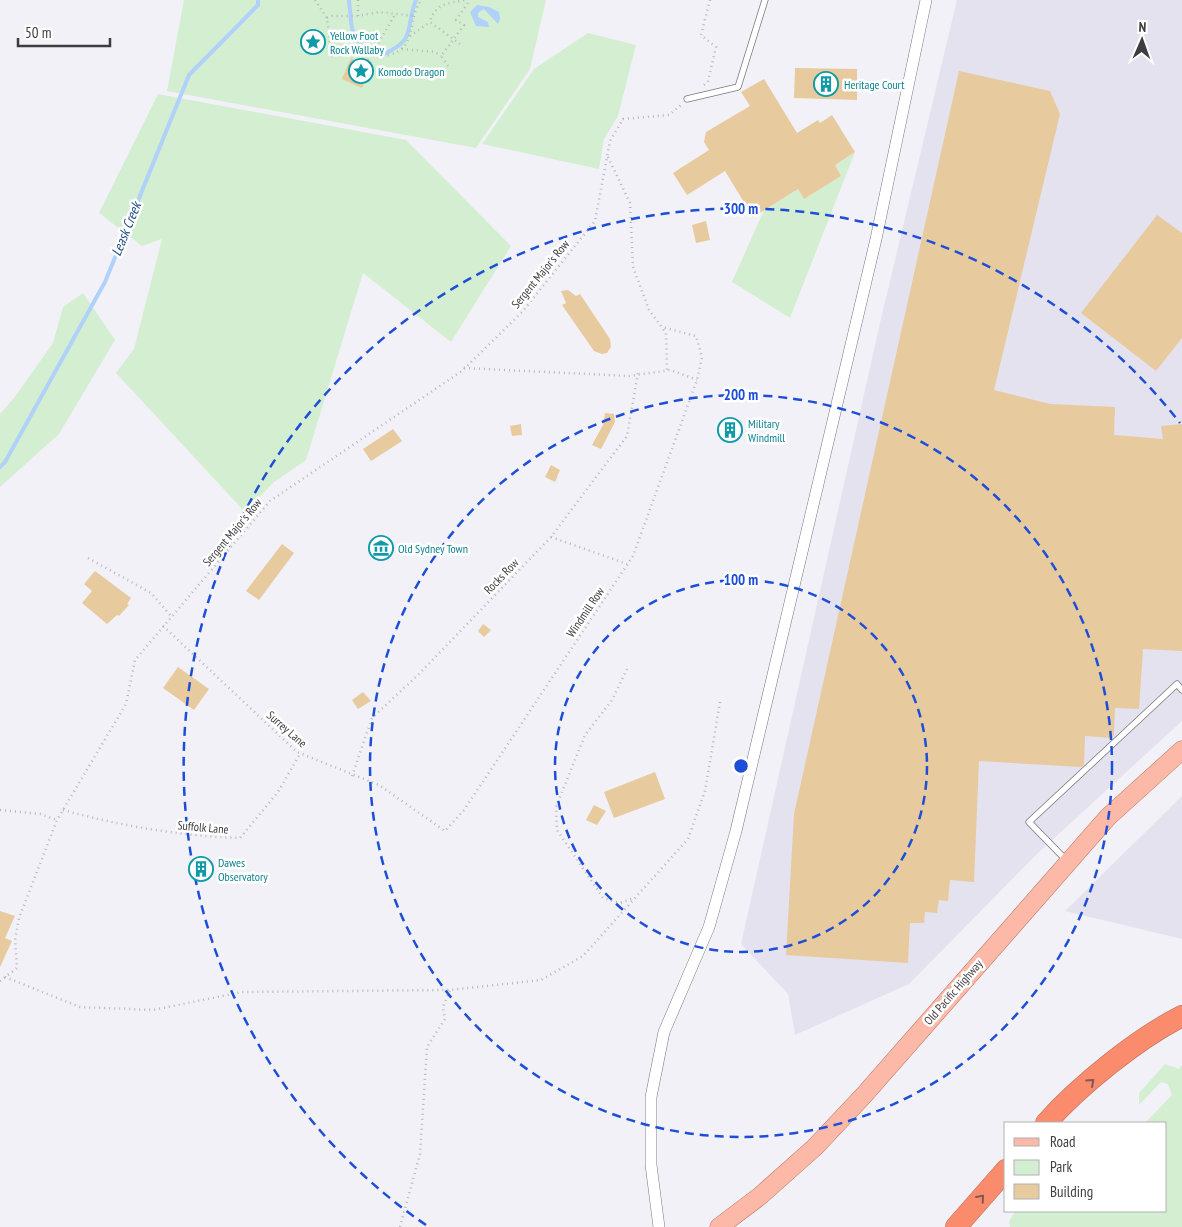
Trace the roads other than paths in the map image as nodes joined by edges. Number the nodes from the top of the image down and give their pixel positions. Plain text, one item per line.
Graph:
1 (765, 0) edge
2 (926, 0) edge
3 (687, 99) road end
4 (1182, 690) edge
5 (1182, 750) edge
6 (1067, 862) junction
7 (1182, 1016) edge
8 (1047, 1122) edge
9 (1004, 1172) edge
10 (659, 1227) edge
11 (719, 1227) edge
12 (956, 1227) edge

1 - 3 lane
2 - 10 street
4 - 6 lane
5 - 6 main road, Old Pacific Highway
6 - 11 main road, Old Pacific Highway
8 -> 7 highway
12 -> 9 highway

